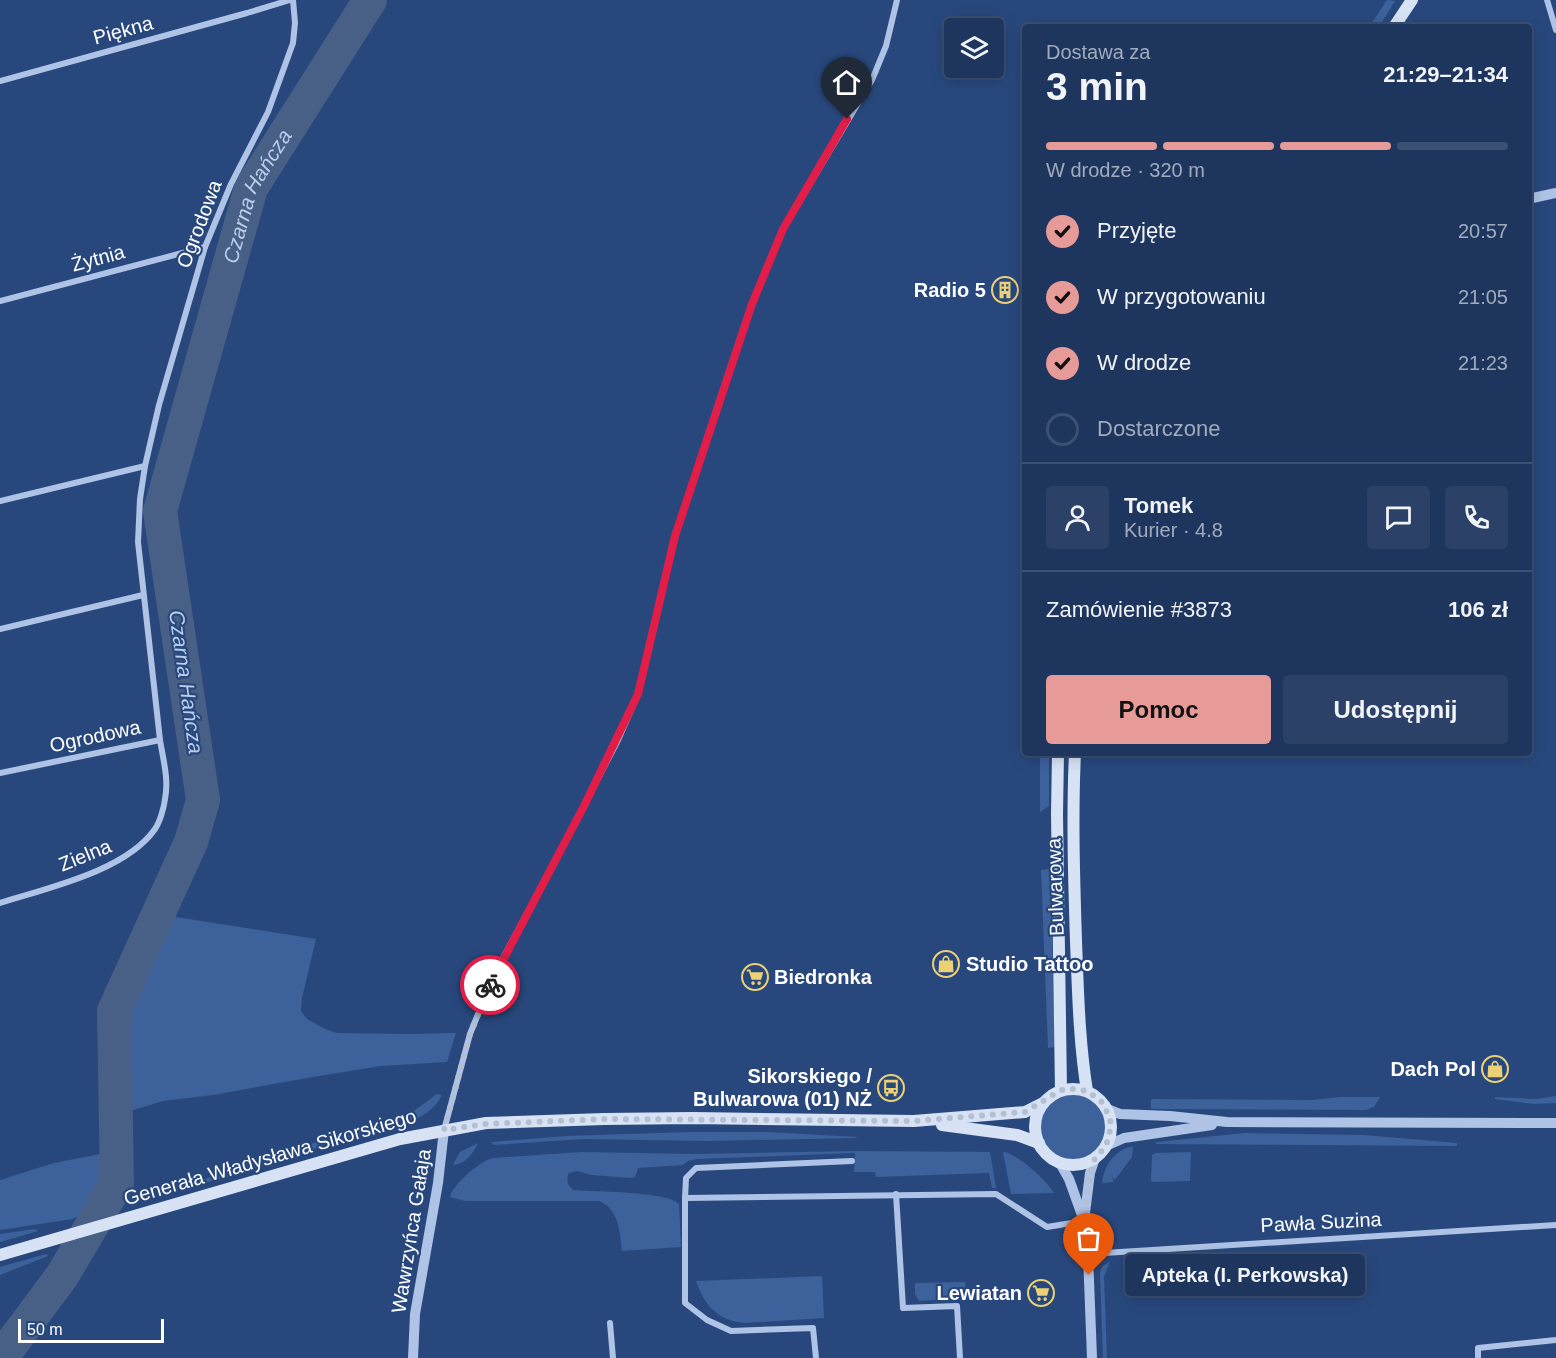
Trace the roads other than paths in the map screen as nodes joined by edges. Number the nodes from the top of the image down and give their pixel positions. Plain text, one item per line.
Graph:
1 (291, 0) edge
2 (897, 0) edge
3 (1412, 0) edge
4 (1547, 0) edge
5 (1396, 24) edge
6 (1556, 30) edge
7 (0, 81) edge
8 (1556, 193) edge
9 (1532, 198) edge
10 (205, 247) junction
11 (0, 301) edge
12 (145, 466) junction
13 (0, 501) edge
14 (143, 595) junction
15 (0, 629) edge
16 (160, 740) junction
17 (1058, 756) edge
18 (1074, 756) edge
19 (0, 773) edge
20 (0, 903) edge
21 (1061, 1090) junction
22 (1087, 1091) junction
23 (1043, 1103) junction
24 (1107, 1109) junction
25 (914, 1121) junction
26 (1227, 1122) junction
27 (1556, 1123) edge
28 (444, 1130) junction
29 (1039, 1143) junction
30 (1106, 1146) junction
31 (1095, 1158) junction
32 (852, 1161) dead end
33 (1060, 1163) junction
34 (896, 1194) junction
35 (685, 1198) junction
36 (1084, 1221) junction
37 (1556, 1225) edge
38 (1088, 1254) junction
39 (0, 1255) edge
40 (610, 1323) dead end
41 (1556, 1340) edge
42 (413, 1358) edge
43 (613, 1358) edge
44 (816, 1358) edge
45 (960, 1358) edge
46 (1092, 1358) edge
47 (1478, 1358) edge

1 - 7 street, Piękna
1 - 10 street, Ogrodowa
2 - 28 street, Wawrzyńca Gałaja
3 - 5 main road
4 - 6 street
8 - 9 street
10 - 11 street, Żytnia
10 - 12 street, Ogrodowa
12 - 13 street
12 - 14 street, Ogrodowa
14 - 15 street
14 - 16 street, Ogrodowa
16 - 19 street, Ogrodowa
16 - 20 street, Zielna
17 - 21 main road, Bulwarowa
18 - 22 main road, Bulwarowa
21 - 22 main road
21 - 23 main road
22 - 24 main road
23 - 25 main road, Generała Władysława Sikorskiego
23 - 29 main road
24 - 26 street
24 - 30 main road
25 - 28 main road, Generała Władysława Sikorskiego
25 - 29 main road, Generała Władysława Sikorskiego
26 - 27 street
26 - 30 street
28 - 39 main road, Generała Władysława Sikorskiego
28 - 42 street, Wawrzyńca Gałaja
29 - 33 main road
30 - 31 main road
31 - 33 main road
31 - 36 street
32 - 35 street
33 - 36 street
34 - 35 street
34 - 36 street
34 - 45 street
35 - 44 street
36 - 38 street
37 - 38 street, Pawła Suzina
38 - 46 street
40 - 43 street
41 - 47 street

